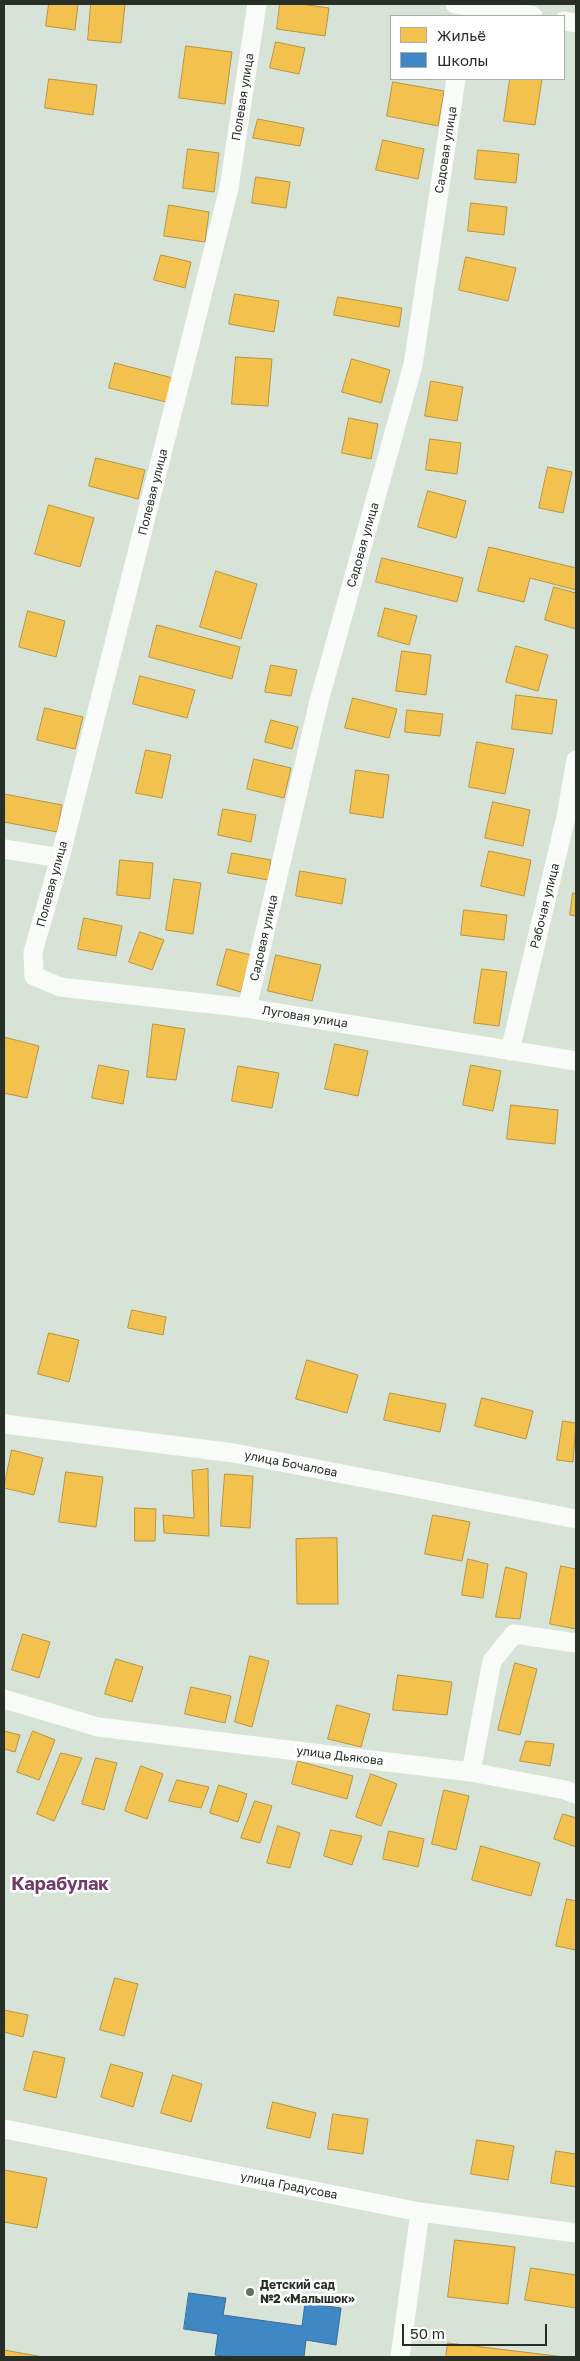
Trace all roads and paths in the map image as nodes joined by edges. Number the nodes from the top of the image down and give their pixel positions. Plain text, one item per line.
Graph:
1 (257, 4) edge
2 (463, 9) edge
3 (523, 15) edge
4 (456, 80) edge
5 (576, 760) edge
6 (571, 817) edge
7 (4, 849) edge
8 (60, 858) junction
9 (34, 976) joint
10 (248, 1008) junction
11 (510, 1051) junction
12 (576, 1061) edge
13 (4, 1424) edge
14 (576, 1519) edge
15 (576, 1644) edge
16 (4, 1699) edge
17 (471, 1772) junction
18 (576, 1794) edge
19 (4, 2129) edge
20 (420, 2212) junction
21 (576, 2234) edge
22 (400, 2357) edge

1 - 8 street, Полевая улица
2 - 3 street
4 - 10 street, Садовая улица
5 - 6 street, Рабочая улица
6 - 11 street, Рабочая улица
7 - 8 street
8 - 9 street, Полевая улица
9 - 10 street, Луговая улица
10 - 11 street, Луговая улица
11 - 12 street, Луговая улица
13 - 14 street, улица Бочалова
15 - 17 street
16 - 17 street, улица Дьякова
17 - 18 street, улица Дьякова
19 - 20 street, улица Градусова
20 - 21 street, улица Градусова
20 - 22 street

